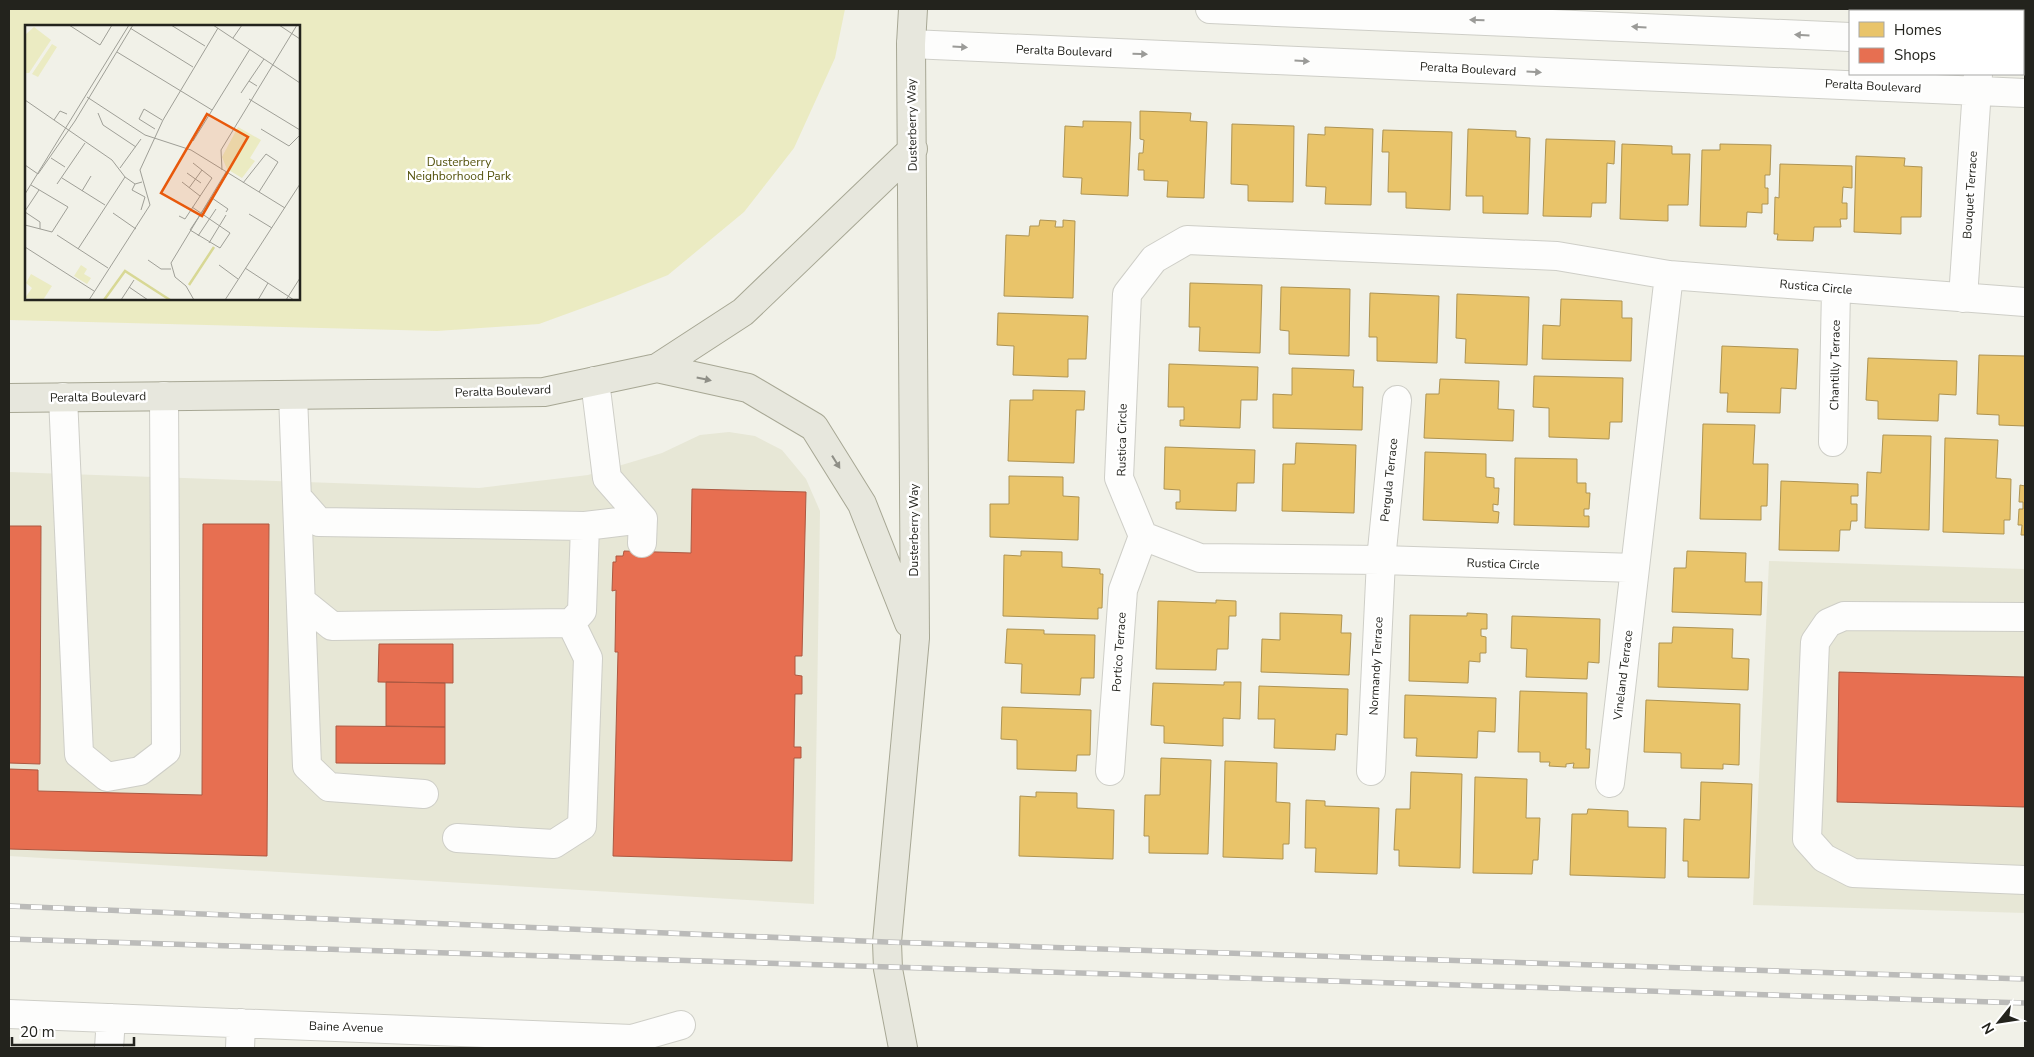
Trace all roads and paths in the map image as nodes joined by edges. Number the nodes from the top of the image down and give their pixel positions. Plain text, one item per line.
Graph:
1 (913, 9) edge
2 (1210, 9) edge
3 (1574, 17) edge
4 (1849, 37) edge
5 (911, 44) junction
6 (1978, 82) edge
7 (2025, 93) edge
8 (913, 149) junction
9 (1669, 275) junction
10 (1836, 289) junction
11 (1963, 298) junction
12 (2025, 302) edge
13 (657, 368) junction
14 (595, 381) junction
15 (293, 395) junction
16 (164, 396) junction
17 (63, 397) junction
18 (9, 398) edge
19 (1397, 400) dead end
20 (1833, 442) dead end
21 (297, 497) junction
22 (585, 526) junction
23 (1143, 536) junction
24 (1381, 560) junction
25 (1635, 568) junction
26 (301, 601) junction
27 (2025, 617) edge
28 (571, 623) junction
29 (915, 638) junction
30 (1110, 771) dead end
31 (1372, 771) dead end
32 (1610, 783) dead end
33 (424, 794) dead end
34 (457, 838) dead end
35 (2025, 880) edge
36 (9, 1014) edge
37 (111, 1018) junction
38 (681, 1025) dead end
39 (240, 1036) edge
40 (109, 1048) edge
41 (903, 1048) edge

1 - 5 main road, Dusterberry Way
3 -> 2 street
4 -> 3 street
5 -> 6 street, Peralta Boulevard
5 - 8 main road, Dusterberry Way
6 - 7 street, Peralta Boulevard
6 - 11 street, Bouquet Terrace
8 - 13 main road, Peralta Boulevard
8 - 29 main road, Dusterberry Way
9 - 10 street, Rustica Circle
9 - 23 street, Rustica Circle
9 - 25 street
10 - 11 street, Rustica Circle
10 - 20 street, Chantilly Terrace
11 - 12 street, Rustica Circle
13 - 14 main road, Peralta Boulevard
13 -> 29 main road
14 - 15 main road, Peralta Boulevard
14 - 22 street
15 - 16 main road, Peralta Boulevard
15 - 21 street
16 - 17 main road, Peralta Boulevard
16 - 17 street
17 - 18 main road, Peralta Boulevard
19 - 24 street, Pergula Terrace
21 - 22 street
21 - 26 street
22 - 28 street
23 - 24 street, Rustica Circle
23 - 30 street, Portico Terrace
24 - 25 street, Rustica Circle
24 - 31 street, Normandy Terrace
25 - 32 street, Vineland Terrace
26 - 28 street
26 - 33 street
27 - 35 street
28 - 34 street
29 - 41 main road, Dusterberry Way
36 - 37 street, Baine Avenue
37 - 39 street, Baine Avenue
37 - 40 street
38 - 39 street, Baine Avenue

